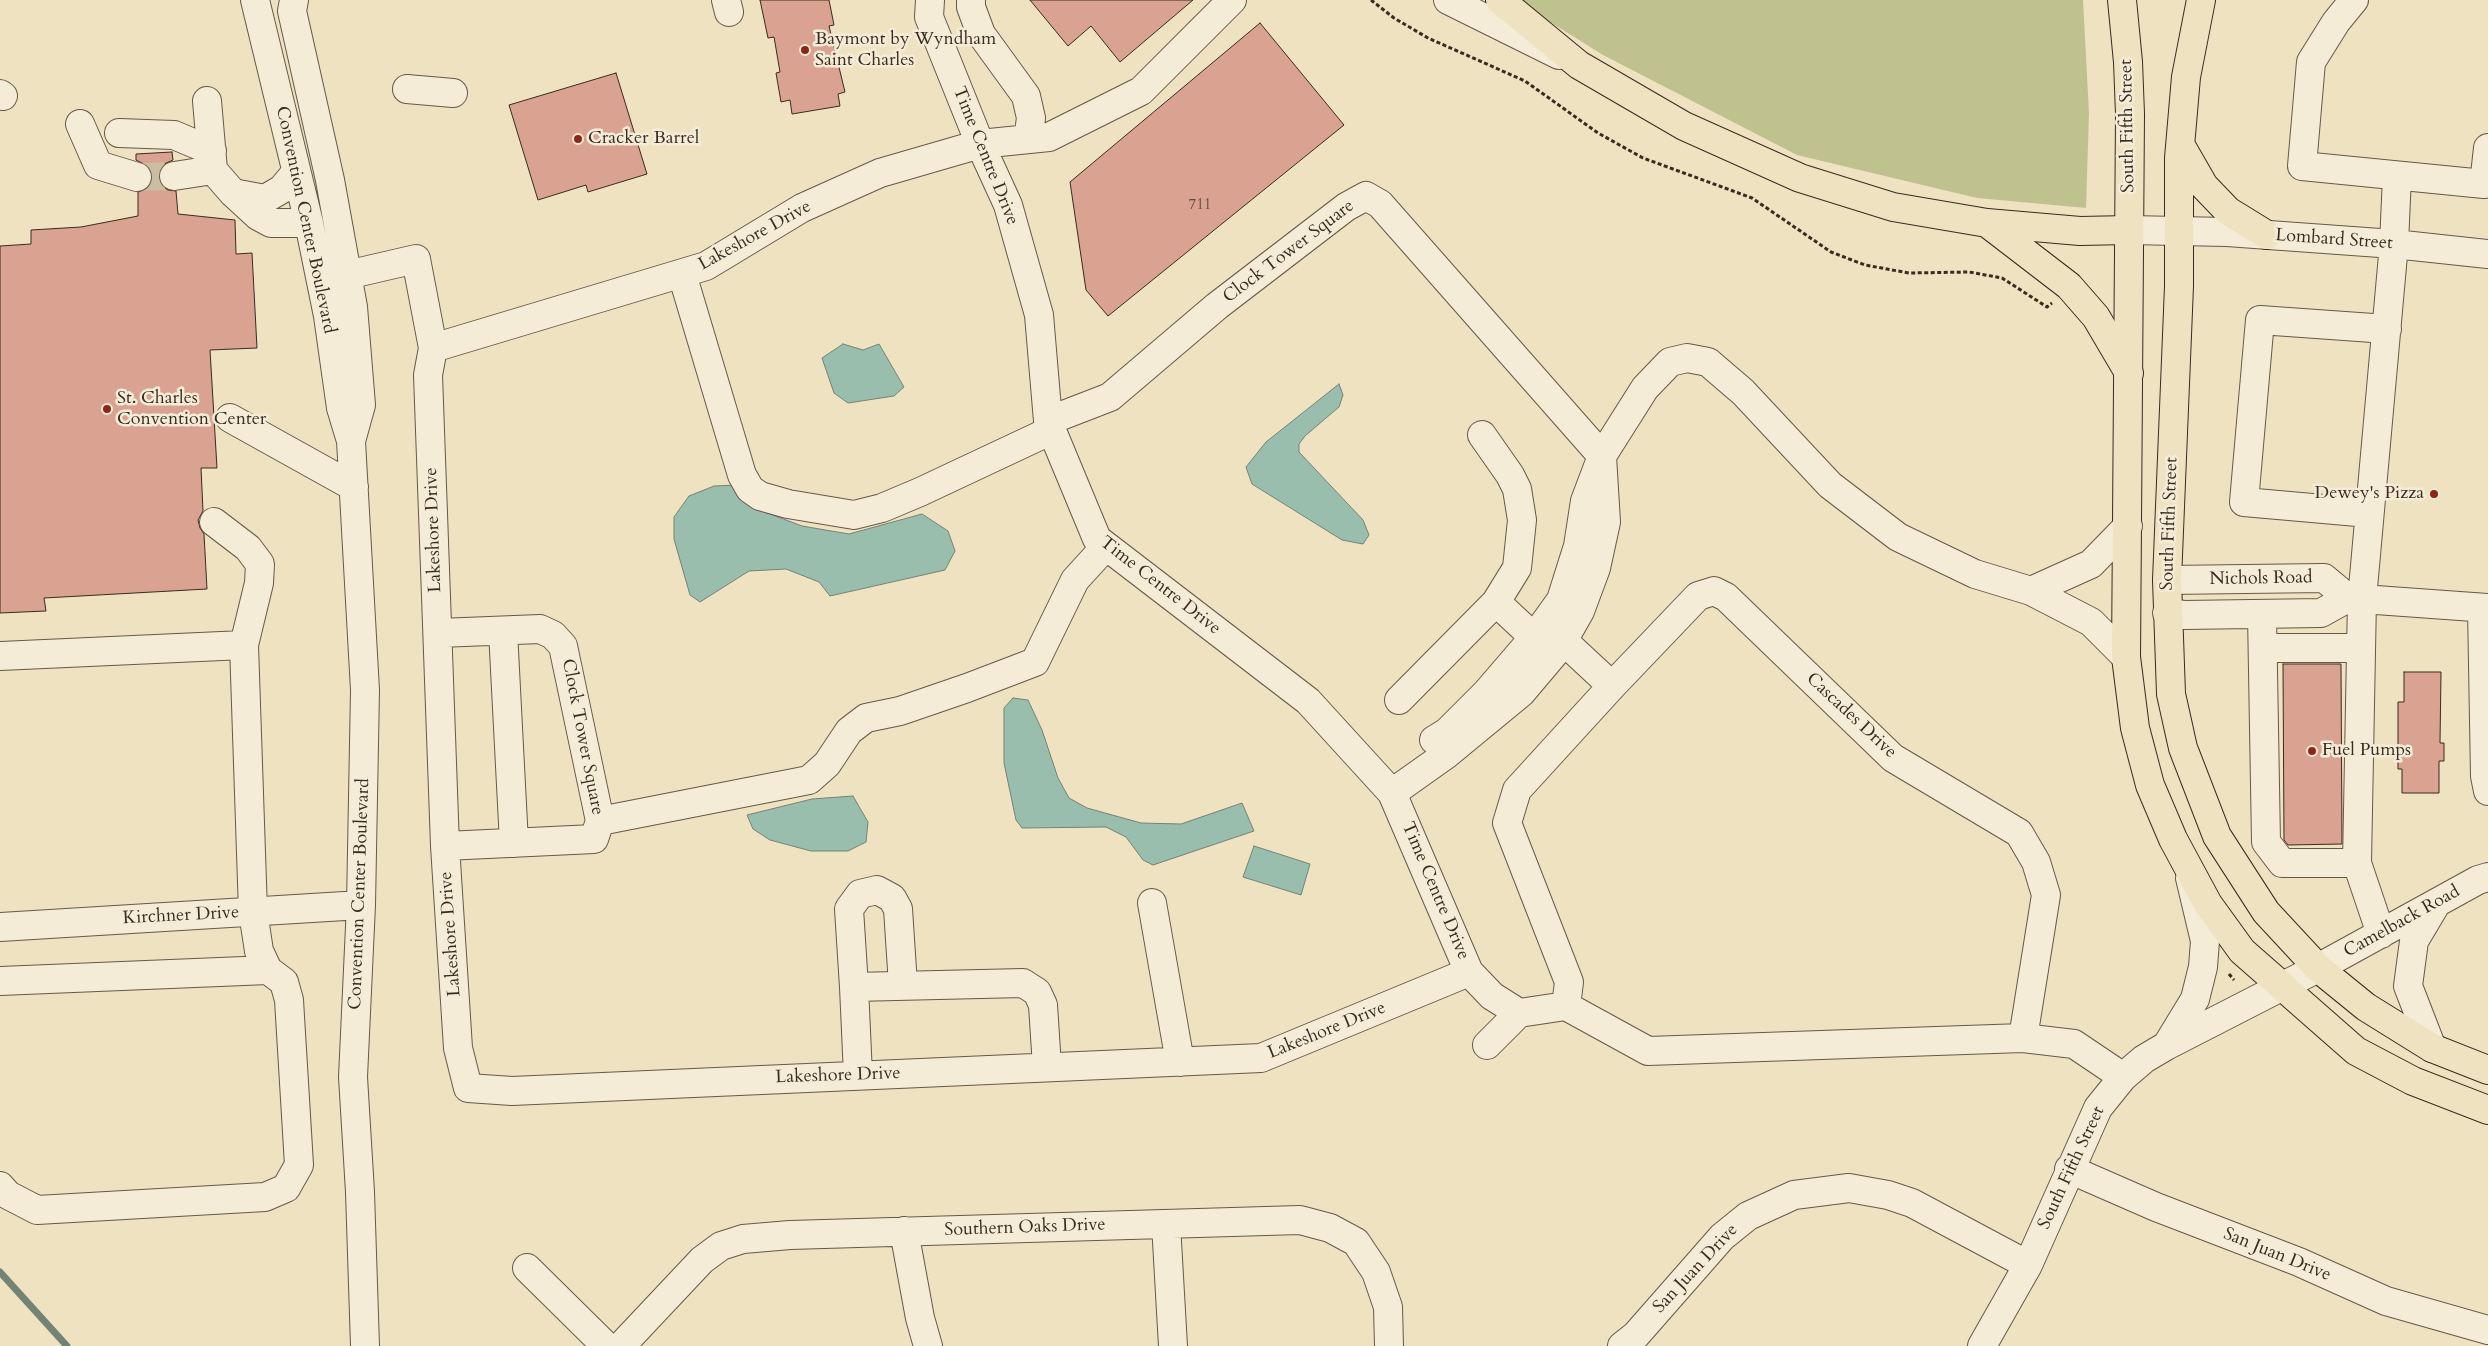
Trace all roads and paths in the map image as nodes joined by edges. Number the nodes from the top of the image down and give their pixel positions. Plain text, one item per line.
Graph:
1 (255, 0) edge
2 (294, 0) edge
3 (930, 0) edge
4 (971, 0) edge
5 (1232, 0) edge
6 (1371, 0) edge
7 (1448, 0) edge
8 (1500, 0) edge
9 (2122, 0) edge
10 (2201, 0) edge
11 (2354, 0) edge
12 (1579, 65) junction
13 (407, 89) dead end
14 (453, 93) dead end
15 (207, 101) dead end
16 (80, 124) dead end
17 (119, 133) dead end
18 (1028, 139) junction
19 (980, 144) junction
20 (2180, 144) junction
21 (2488, 148) edge
22 (213, 161) junction
23 (296, 172) junction
24 (137, 176) tunnel mouth
25 (174, 176) tunnel mouth
26 (2397, 176) junction
27 (233, 193) junction
28 (309, 223) junction
29 (1987, 223) junction
30 (2129, 230) junction
31 (2181, 231) junction
32 (2267, 235) junction
33 (2394, 244) junction
34 (2488, 254) edge
35 (682, 274) junction
36 (348, 276) junction
37 (321, 281) junction
38 (2056, 299) dead end
39 (2386, 329) junction
40 (433, 348) junction
41 (2129, 373) junction
42 (230, 418) dead end
43 (1050, 426) junction
44 (1482, 435) dead end
45 (351, 441) junction
46 (1602, 456) junction
47 (354, 487) junction
48 (2369, 513) junction
49 (214, 522) dead end
50 (2128, 526) junction
51 (1106, 546) junction
52 (2167, 580) junction
53 (2031, 591) junction
54 (2355, 599) junction
55 (1496, 602) junction
56 (2485, 608) edge
57 (2167, 613) junction
58 (2262, 614) junction
59 (503, 631) junction
60 (439, 633) junction
61 (1547, 642) junction
62 (244, 645) junction
63 (2263, 648) junction
64 (2361, 648) junction
65 (0, 656) edge
66 (2126, 657) junction
67 (1612, 686) junction
68 (1399, 700) dead end
69 (1386, 786) junction
70 (2488, 791) edge
71 (600, 821) junction
72 (514, 843) junction
73 (445, 846) junction
74 (2358, 863) junction
75 (2187, 864) junction
76 (2488, 877) edge
77 (1152, 902) dead end
78 (2437, 903) junction
79 (361, 905) junction
80 (253, 912) junction
81 (0, 927) edge
82 (2381, 934) junction
83 (2318, 968) junction
84 (268, 970) junction
85 (1469, 972) junction
86 (0, 981) edge
87 (903, 985) junction
88 (2282, 986) junction
89 (854, 987) junction
90 (1566, 1006) junction
91 (1519, 1014) junction
92 (2023, 1038) junction
93 (1487, 1045) dead end
94 (2166, 1046) junction
95 (2432, 1048) junction
96 (1180, 1062) junction
97 (1047, 1067) junction
98 (2488, 1070) edge
99 (858, 1075) junction
100 (2123, 1077) junction
101 (2488, 1110) edge
102 (2069, 1169) junction
103 (0, 1186) edge
104 (1166, 1224) junction
105 (904, 1231) junction
106 (2028, 1265) junction
107 (526, 1268) dead end
108 (2488, 1330) edge
109 (365, 1346) edge
110 (606, 1346) edge
111 (620, 1346) edge
112 (928, 1346) edge
113 (1173, 1346) edge
114 (1388, 1346) edge
115 (1622, 1346) edge
116 (1982, 1346) edge

1 - 23 street, Convention Center Boulevard
2 - 36 street, Convention Center Boulevard
3 - 19 street, Time Centre Drive
4 - 18 street
5 - 18 street, Lakeshore Drive
6 - 38 path
7 - 12 street
8 - 12 main road
9 - 30 main road, South Fifth Street
10 - 20 main road, South Fifth Street
11 - 26 street
12 - 29 main road
13 - 14 street
15 - 22 street
16 - 24 street
17 - 22 street
18 - 19 street, Lakeshore Drive
19 - 35 street, Lakeshore Drive
19 - 43 street, Time Centre Drive
20 - 31 main road, South Fifth Street
20 - 32 main road
21 - 26 street
22 - 25 street
22 - 27 street
23 - 27 street
23 - 28 street, Convention Center Boulevard
26 - 33 street
27 - 28 street
28 - 37 street, Convention Center Boulevard
29 - 30 main road
29 - 41 main road
30 - 31 street, Lombard Street
30 - 41 main road, South Fifth Street
31 - 32 street, Lombard Street
31 - 52 main road, South Fifth Street
32 - 33 street, Lombard Street
33 - 34 street, Lombard Street
33 - 39 street
35 - 40 street, Lakeshore Drive
35 - 43 street
36 - 37 street
36 - 40 street
36 - 45 street, Convention Center Boulevard
37 - 45 street, Convention Center Boulevard
39 - 48 street
39 - 48 street
40 - 60 street, Lakeshore Drive
41 - 50 main road, South Fifth Street
42 - 47 street
43 - 46 street, Clock Tower Square
43 - 51 street, Time Centre Drive
44 - 55 street
45 - 47 street, Convention Center Boulevard
46 - 53 street
46 - 61 street
47 - 79 street, Convention Center Boulevard
48 - 54 street
49 - 62 street
50 - 53 street
50 - 57 main road
50 - 66 main road, South Fifth Street
51 - 69 street, Time Centre Drive
51 - 71 street
52 - 54 street, Nichols Road
52 - 57 main road, South Fifth Street
53 - 66 street
54 - 56 street
54 - 58 street, Nichols Road
54 - 64 street
55 - 61 street
55 - 68 street
56 - 70 street
57 - 58 street, Nichols Road
57 - 83 main road, South Fifth Street
58 - 63 street
59 - 60 street, Clock Tower Square
59 - 71 street, Clock Tower Square
59 - 72 street
60 - 73 street, Lakeshore Drive
61 - 67 street
61 - 69 street
62 - 65 street
62 - 80 street
63 - 64 street
63 - 74 street
64 - 74 street
66 - 75 main road, South Fifth Street
67 - 90 street, Cascades Drive
67 - 92 street, Cascades Drive
69 - 85 street, Time Centre Drive
71 - 72 street, Clock Tower Square
72 - 73 street, Clock Tower Square
73 - 99 street, Lakeshore Drive
74 - 82 street
75 - 88 main road, South Fifth Street
75 - 94 street
76 - 78 street, Camelback Road
77 - 96 street
78 - 82 street, Camelback Road
78 - 95 street
79 - 80 street, Kirchner Drive
79 - 109 street, Convention Center Boulevard
80 - 81 street, Kirchner Drive
80 - 84 street
82 - 83 street, Camelback Road
83 - 88 street, South Fifth Street
83 - 95 main road
84 - 86 street
84 - 103 street
85 - 91 street, Time Centre Drive
85 - 96 street, Lakeshore Drive
87 - 89 street
87 - 89 street
87 - 97 street
88 - 94 street, South Fifth Street
88 - 101 main road
89 - 99 street
90 - 91 street
90 - 92 street
91 - 93 street
92 - 100 street
94 - 100 street, South Fifth Street
95 - 98 main road
96 - 97 street, Lakeshore Drive
97 - 99 street, Lakeshore Drive
100 - 102 street, South Fifth Street
102 - 106 street, South Fifth Street
102 - 108 street, San Juan Drive
104 - 105 street, Southern Oaks Drive
104 - 113 street
104 - 114 street, Southern Oaks Drive
105 - 111 street, Southern Oaks Drive
105 - 112 street
106 - 115 street, San Juan Drive
106 - 116 street, South Fifth Street
107 - 110 street

